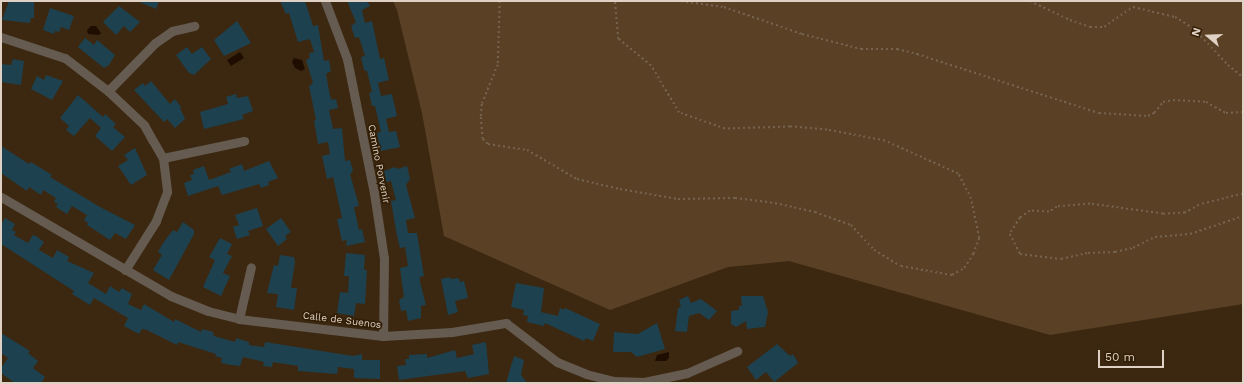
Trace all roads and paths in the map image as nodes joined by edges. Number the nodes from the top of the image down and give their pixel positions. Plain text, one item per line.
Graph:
1 (325, 1) edge
2 (500, 1) edge
3 (615, 1) edge
4 (681, 1) edge
5 (1030, 1) edge
6 (194, 26) dead end
7 (1, 37) edge
8 (1243, 77) edge
9 (108, 91) junction
10 (1243, 112) edge
11 (244, 140) dead end
12 (163, 158) junction
13 (1243, 194) edge
14 (1, 197) edge
15 (1243, 216) edge
16 (251, 267) dead end
17 (125, 270) junction
18 (239, 319) junction
19 (383, 336) junction
20 (737, 351) dead end

1 - 19 street, Camino Porvenir
2 - 3 path
4 - 10 path
5 - 8 path
6 - 9 street
7 - 9 street
9 - 12 street
11 - 12 street
12 - 17 street
13 - 15 path
14 - 17 street, Calle de Suenos
16 - 18 street
17 - 18 street, Calle de Suenos
18 - 19 street, Calle de Suenos
19 - 20 street, Calle de Suenos

